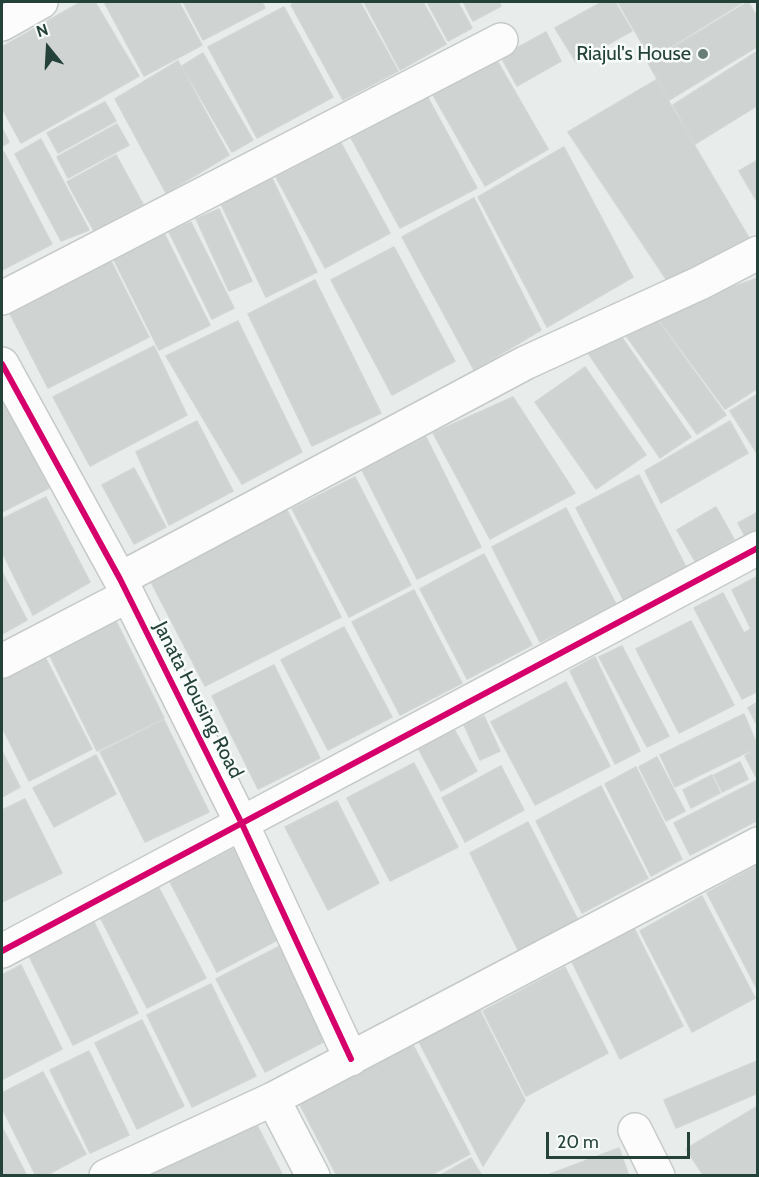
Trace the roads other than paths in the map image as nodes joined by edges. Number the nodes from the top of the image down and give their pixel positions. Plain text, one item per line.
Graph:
1 (41, 2) edge
2 (2, 24) edge
3 (501, 40) dead end
4 (758, 253) edge
5 (2, 298) edge
6 (4, 373) edge
7 (758, 548) edge
8 (124, 587) junction
9 (2, 661) edge
10 (242, 824) junction
11 (758, 844) edge
12 (2, 951) edge
13 (351, 1059) junction
14 (273, 1099) junction
15 (635, 1130) dead end
16 (106, 1176) edge
17 (313, 1176) edge
18 (658, 1176) edge

1 - 2 street
3 - 5 street
4 - 8 street
6 - 8 street, Janata Housing Road
7 - 10 street
8 - 9 street
8 - 10 street, Janata Housing Road
10 - 12 street
10 - 13 street, Janata Housing Road
11 - 13 street
13 - 14 street
14 - 16 street
14 - 17 street
15 - 18 street

